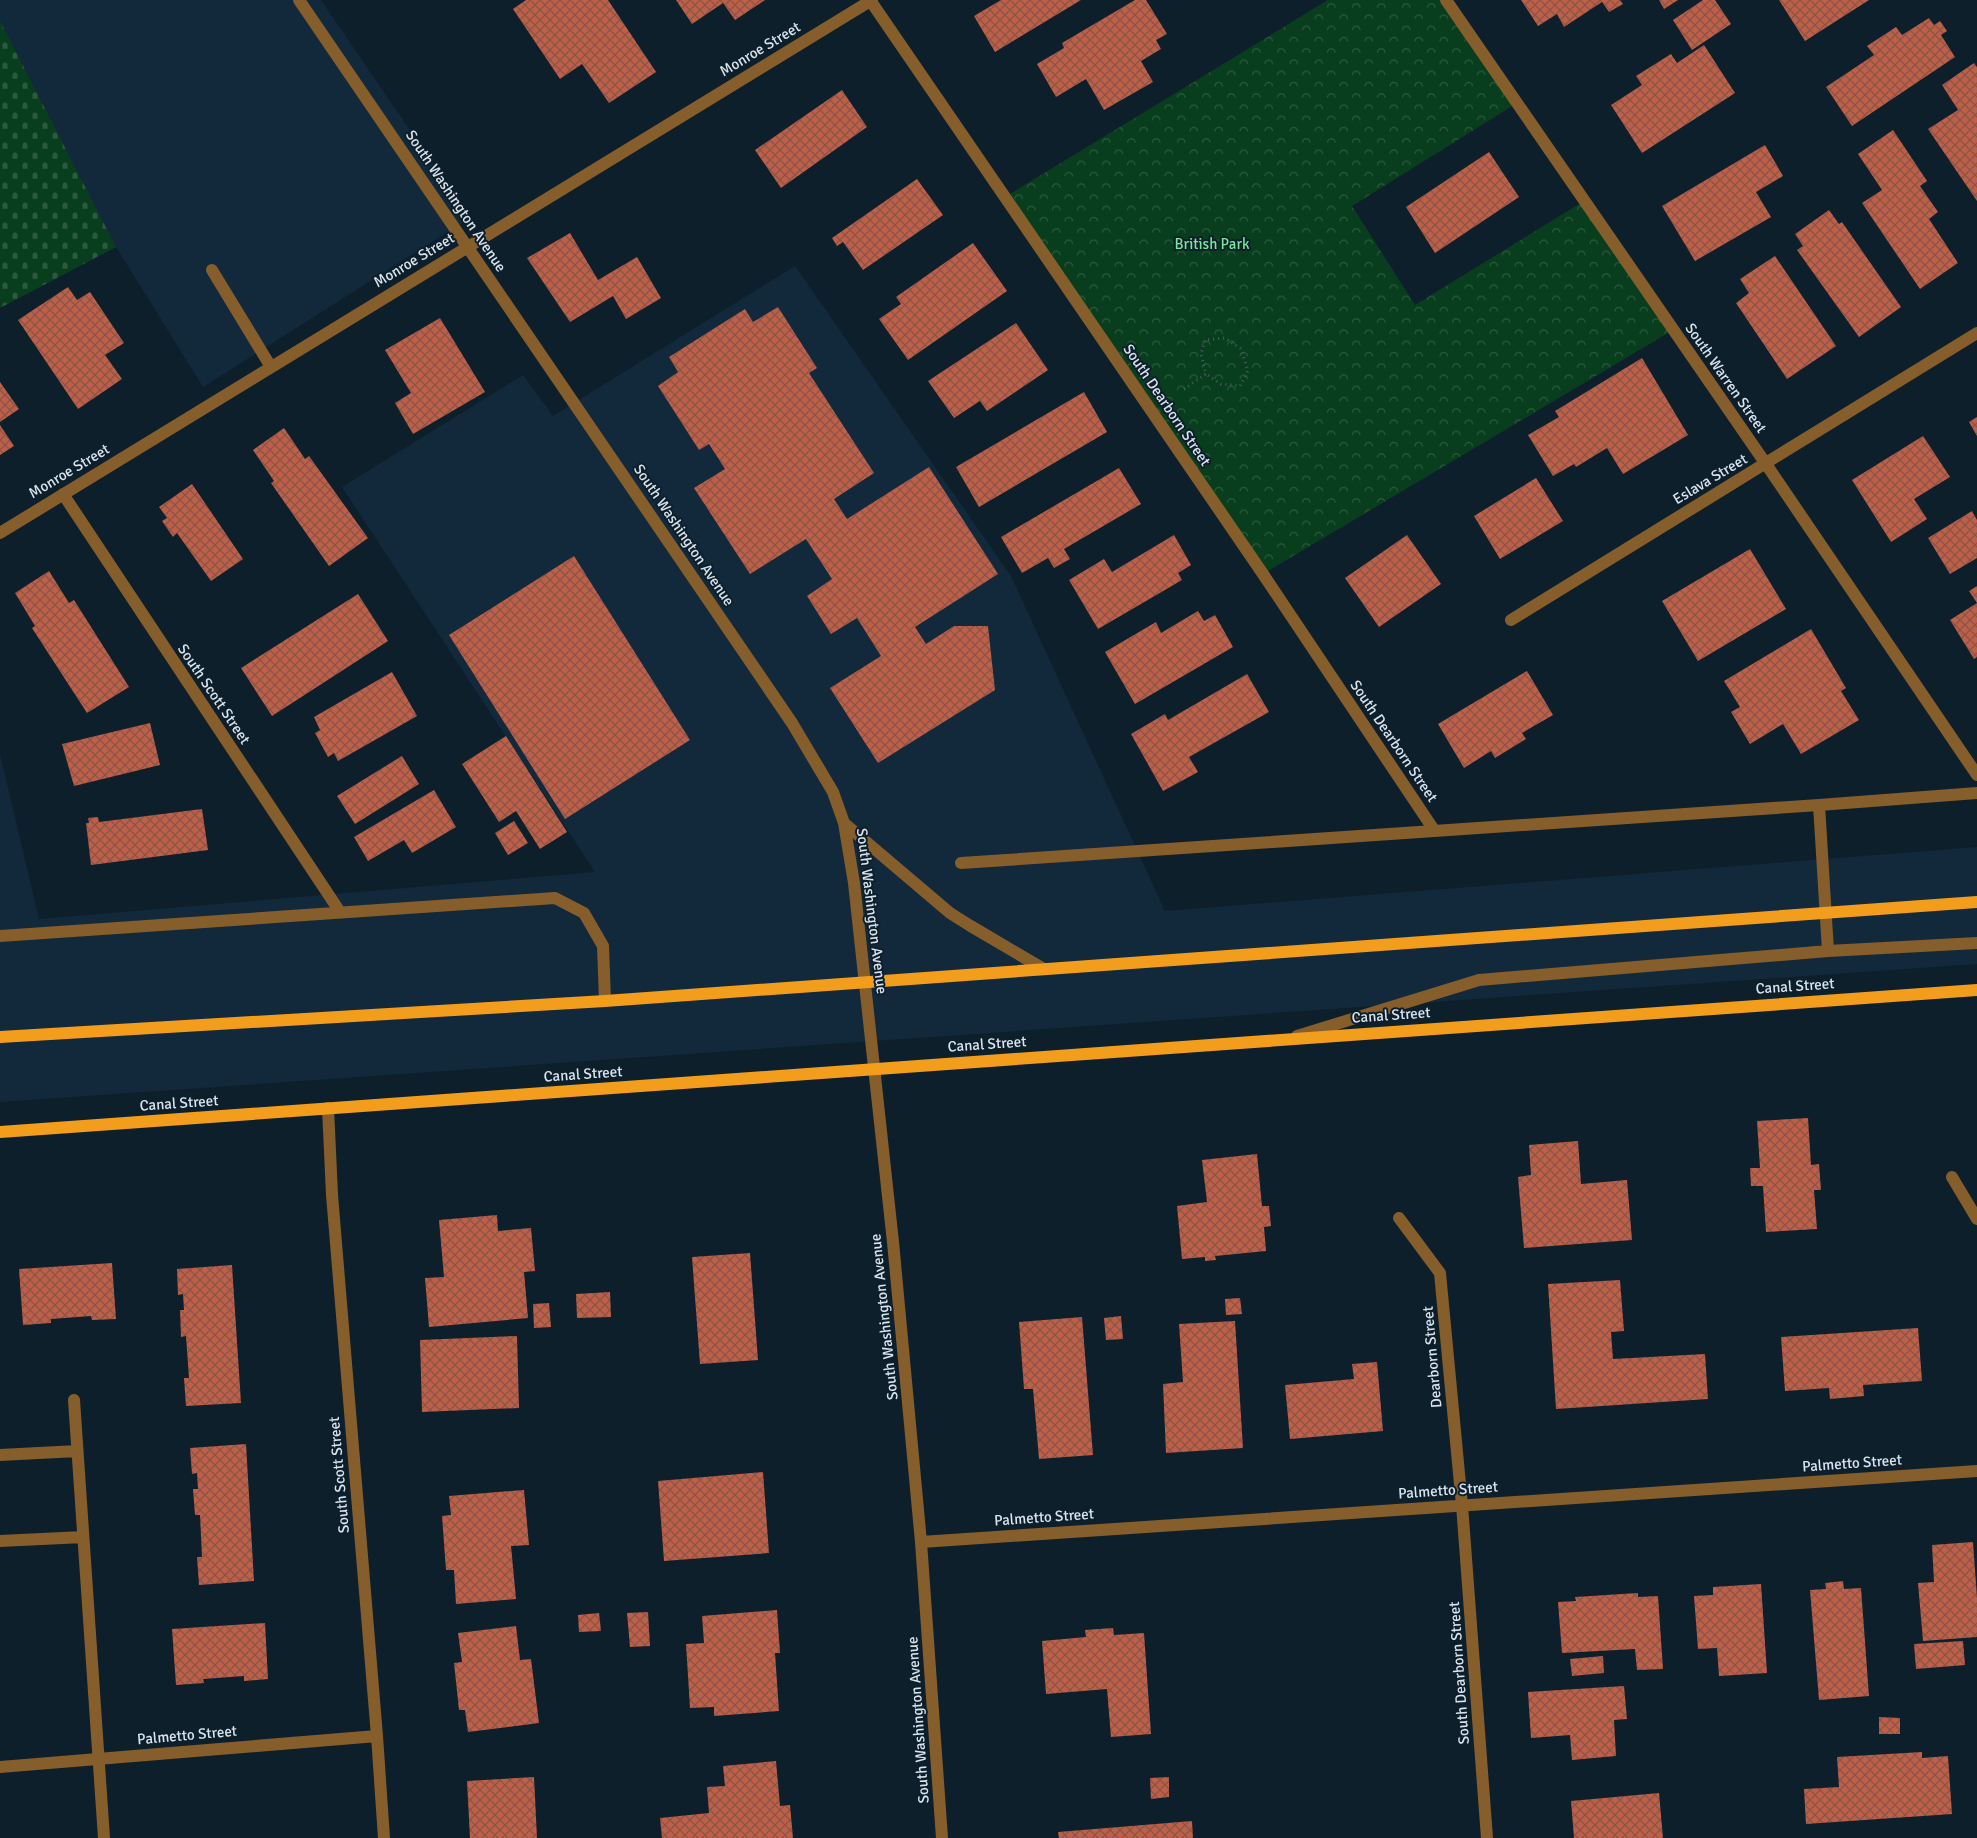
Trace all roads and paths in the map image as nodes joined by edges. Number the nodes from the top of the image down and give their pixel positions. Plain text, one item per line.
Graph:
1 (299, 0) edge
2 (871, 0) edge
3 (1446, 0) edge
4 (467, 246) junction
5 (212, 270) dead end
6 (1977, 333) edge
7 (271, 367) junction
8 (1206, 374) junction
9 (1184, 389) dead end
10 (1766, 464) junction
11 (63, 494) junction
12 (0, 532) edge
13 (1511, 620) dead end
14 (1977, 775) edge
15 (1977, 793) edge
16 (1820, 805) junction
17 (844, 823) junction
18 (1434, 830) junction
19 (961, 863) dead end
20 (1977, 902) edge
21 (340, 912) junction
22 (1825, 912) junction
23 (0, 936) edge
24 (1977, 943) edge
25 (1828, 952) junction
26 (1042, 968) junction
27 (865, 982) junction
28 (1977, 990) edge
29 (605, 1001) junction
30 (0, 1037) edge
31 (1290, 1039) junction
32 (873, 1068) junction
33 (328, 1108) junction
34 (0, 1132) edge
35 (1952, 1177) dead end
36 (1399, 1218) dead end
37 (1977, 1220) edge
38 (74, 1400) dead end
39 (77, 1451) junction
40 (0, 1455) edge
41 (1977, 1471) edge
42 (1462, 1505) junction
43 (83, 1536) junction
44 (0, 1541) edge
45 (922, 1542) junction
46 (377, 1736) junction
47 (98, 1759) junction
48 (0, 1766) edge
49 (104, 1838) edge
50 (384, 1838) edge
51 (942, 1838) edge
52 (1488, 1838) edge

1 - 4 street, South Washington Avenue
2 - 4 street, Monroe Street
2 - 18 street, South Dearborn Street
3 - 10 street, South Warren Street
4 - 7 street, Monroe Street
4 - 17 street, South Washington Avenue
5 - 7 street
6 - 10 street, Eslava Street
7 - 11 street, Monroe Street
8 - 8 path
8 - 9 path
10 - 13 street, Eslava Street
10 - 14 street, South Warren Street
11 - 12 street, Monroe Street
11 - 21 street, South Scott Street
15 - 16 street
16 - 18 street
16 - 22 street
17 - 26 street
17 - 27 street, South Washington Avenue
18 - 19 street
20 - 22 main road
21 - 23 street
21 - 29 street
22 - 25 street
22 - 26 main road
24 - 25 street
25 - 31 street
26 - 27 main road
27 - 29 main road
27 - 32 street, South Washington Avenue
28 - 31 main road, Canal Street
29 - 30 main road
31 - 32 main road, Canal Street
32 - 33 main road, Canal Street
32 - 45 street, South Washington Avenue
33 - 34 main road, Canal Street
33 - 46 street, South Scott Street
35 - 37 street
36 - 42 street, Dearborn Street
38 - 39 street
39 - 40 street
39 - 43 street
41 - 42 street, Palmetto Street
42 - 45 street, Palmetto Street
42 - 52 street, South Dearborn Street
43 - 44 street
43 - 47 street
45 - 51 street, South Washington Avenue
46 - 47 street, Palmetto Street
46 - 50 street, South Scott Street
47 - 48 street, Palmetto Street
47 - 49 street

